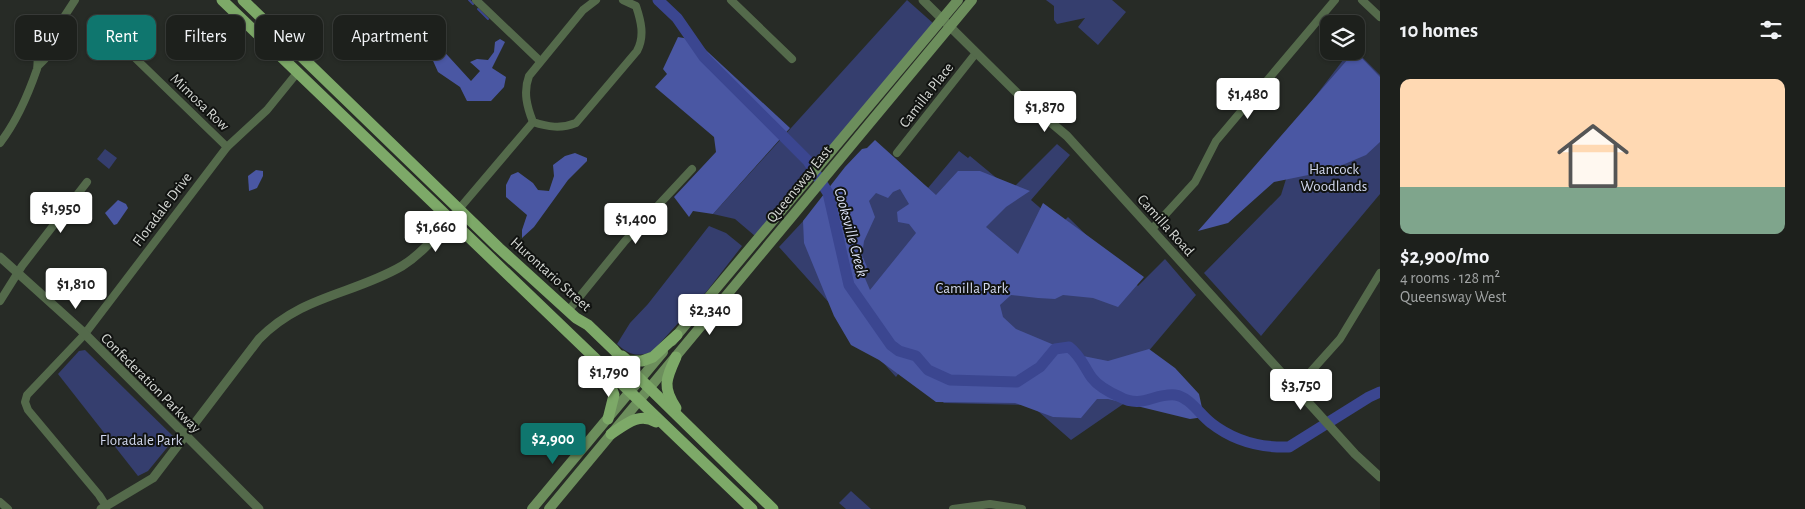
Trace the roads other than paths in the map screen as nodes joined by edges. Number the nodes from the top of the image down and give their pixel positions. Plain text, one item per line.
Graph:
1 (76, 0) edge
2 (222, 0) edge
3 (243, 0) edge
4 (476, 0) edge
5 (596, 0) edge
6 (623, 0) edge
7 (731, 0) edge
8 (923, 0) edge
9 (958, 0) edge
10 (972, 0) edge
11 (1335, 0) edge
12 (1362, 0) edge
13 (639, 2) edge
14 (1380, 17) edge
15 (942, 19) junction
16 (950, 27) junction
17 (976, 53) junction
18 (792, 59) dead end
19 (137, 60) edge
20 (540, 61) junction
21 (297, 73) junction
22 (533, 122) junction
23 (0, 143) edge
24 (227, 147) junction
25 (897, 153) dead end
26 (692, 169) dead end
27 (87, 182) dead end
28 (459, 209) junction
29 (449, 220) junction
30 (1152, 229) junction
31 (0, 257) edge
32 (1380, 273) edge
33 (17, 274) junction
34 (0, 301) edge
35 (568, 311) junction
36 (84, 335) junction
37 (676, 335) junction
38 (614, 350) junction
39 (676, 357) junction
40 (603, 367) junction
41 (640, 380) junction
42 (649, 388) junction
43 (1297, 388) junction
44 (634, 397) junction
45 (608, 419) junction
46 (685, 422) junction
47 (664, 426) junction
48 (611, 434) junction
49 (186, 437) junction
50 (1380, 477) edge
51 (0, 502) edge
52 (103, 508) edge
53 (8, 509) edge
54 (259, 509) edge
55 (532, 509) edge
56 (549, 509) edge
57 (752, 509) edge
58 (773, 509) edge
59 (953, 509) edge
60 (1022, 509) edge

1 - 23 street
2 - 21 main road, Hurontario Street
3 - 28 main road, Hurontario Street
4 - 20 street
5 - 20 street
6 - 13 street
7 - 18 street
8 - 15 street, Camilla Road
9 - 15 main road, Queensway East
10 - 16 main road, Queensway East
11 - 30 street
12 - 14 street
13 - 22 street
15 - 16 street, Camilla Road
15 - 37 main road, Queensway East
16 - 17 street, Camilla Road
16 - 39 main road, Queensway East
17 - 25 street, Camilla Place
17 - 30 street, Camilla Road
19 - 24 street, Mimosa Row
20 - 22 street
21 - 24 street, Floradale Drive
21 - 29 main road, Hurontario Street
22 - 28 street
24 - 36 street, Floradale Drive
26 - 35 street
27 - 33 street
28 - 29 street
28 - 35 main road, Hurontario Street
29 - 40 main road, Hurontario Street
29 - 49 street
30 - 43 street, Camilla Road
31 - 33 street, Confederation Parkway
32 - 43 street
33 - 34 street
33 - 36 street, Confederation Parkway
35 - 38 main road, Hurontario Street
36 - 49 street, Confederation Parkway
36 - 52 street, Floradale Drive
37 - 38 main road
37 - 41 main road, Queensway East
38 - 41 main road, Hurontario Street
39 - 42 main road, Queensway East
39 - 46 main road
40 - 44 main road, Hurontario Street
40 - 45 main road
41 - 42 main road, Hurontario Street
41 - 44 main road, Queensway East
42 - 44 main road, Queensway East
42 - 46 main road, Hurontario Street
43 - 50 street, Camilla Road
44 - 45 main road
44 - 47 main road, Hurontario Street
44 - 48 main road
45 - 55 main road
46 - 58 main road, Hurontario Street
47 - 48 main road
47 - 57 main road, Hurontario Street
48 - 56 main road
49 - 52 street
49 - 54 street, Confederation Parkway
51 - 53 street
59 - 60 street

